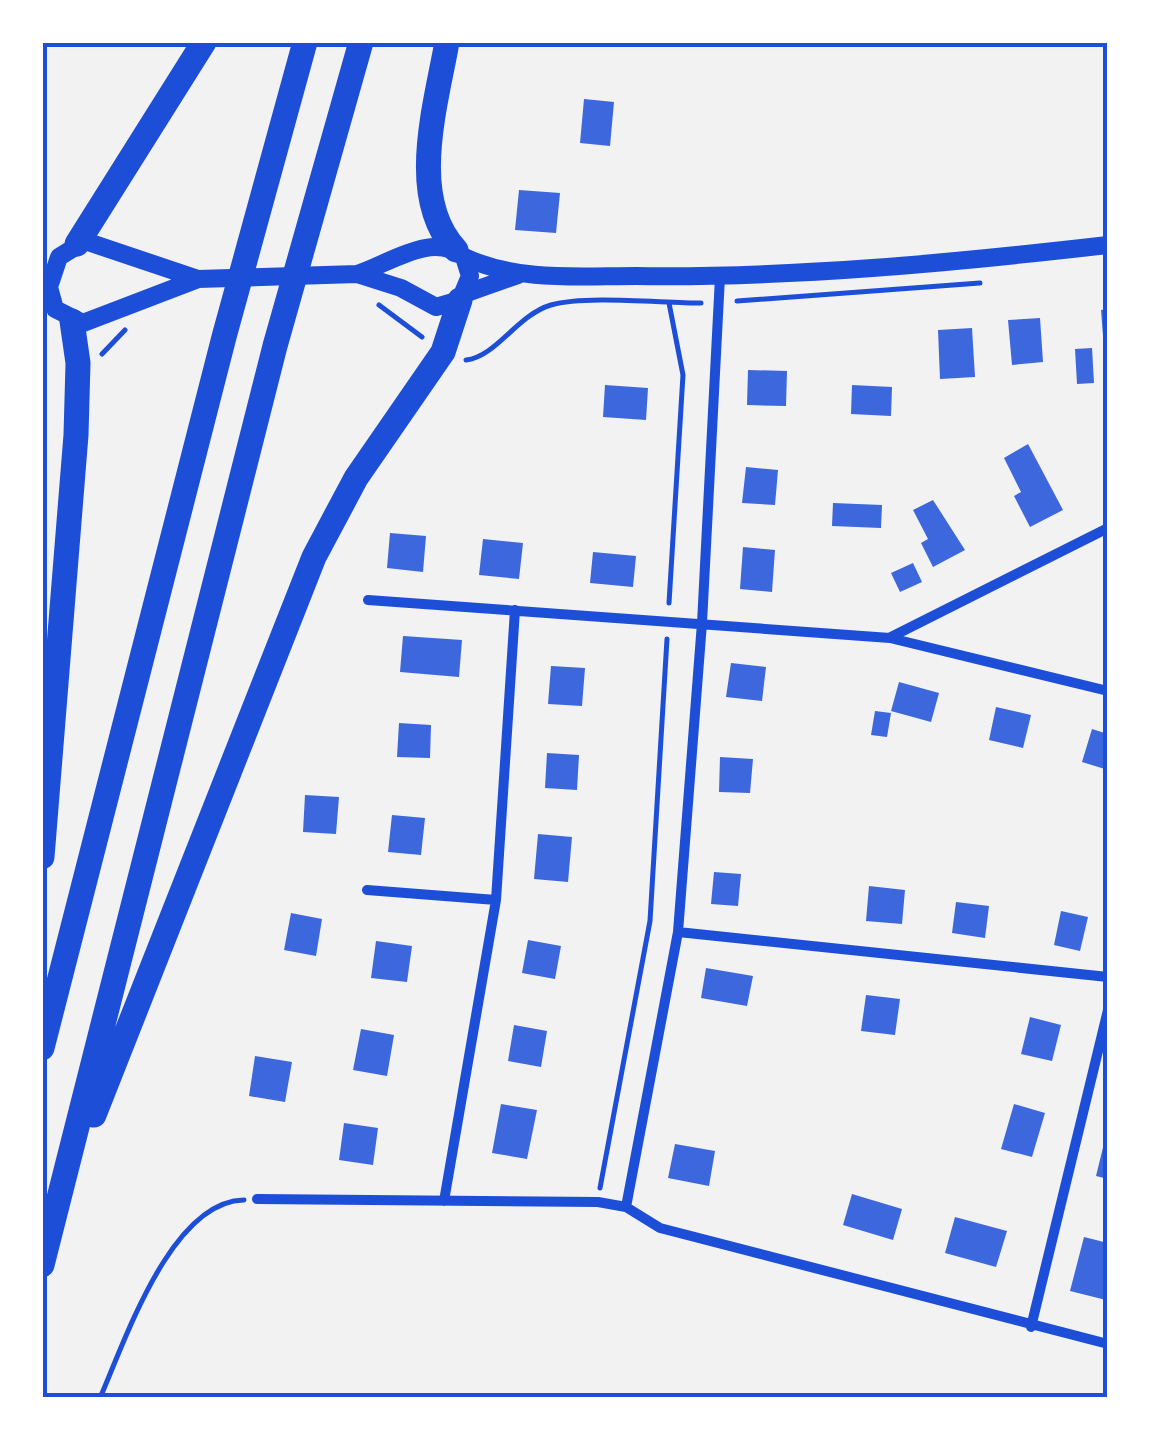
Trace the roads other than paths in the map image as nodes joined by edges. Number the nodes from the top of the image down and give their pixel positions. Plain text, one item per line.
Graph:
1 (204, 42) edge
2 (305, 42) edge
3 (360, 42) edge
4 (447, 42) edge
5 (77, 244) junction
6 (1108, 245) edge
7 (460, 253) junction
8 (49, 267) edge
9 (350, 274) junction
10 (518, 275) junction
11 (720, 277) junction
12 (188, 278) junction
13 (462, 297) junction
14 (57, 312) edge
15 (1108, 528) edge
16 (368, 600) dead end
17 (515, 610) junction
18 (702, 623) junction
19 (890, 638) junction
20 (1108, 691) edge
21 (42, 857) edge
22 (366, 890) dead end
23 (496, 900) junction
24 (678, 932) junction
25 (1108, 977) edge
26 (1108, 1010) edge
27 (42, 1048) edge
28 (257, 1199) road end
29 (444, 1201) junction
30 (626, 1207) junction
31 (55, 1218) junction
32 (42, 1265) edge
33 (1031, 1327) junction
34 (1108, 1344) edge

1 - 5 highway
2 - 27 highway
3 - 31 highway
4 - 7 highway
5 - 8 main road
5 - 12 main road
6 - 11 main road
7 - 9 main road
7 - 10 main road
7 - 13 main road
8 - 14 main road
9 - 12 main road
9 - 13 main road
10 - 11 main road
10 - 13 main road
11 - 18 street
12 - 14 main road
13 - 31 highway
14 - 21 highway
15 - 19 street
16 - 17 street
17 - 18 street
17 - 23 street
18 - 19 street
18 - 24 street
19 - 20 street
22 - 23 street
23 - 29 street
24 - 25 street
24 - 30 street
26 - 33 street
28 - 29 street
29 - 30 street
30 - 33 street
31 - 32 highway
33 - 34 street

